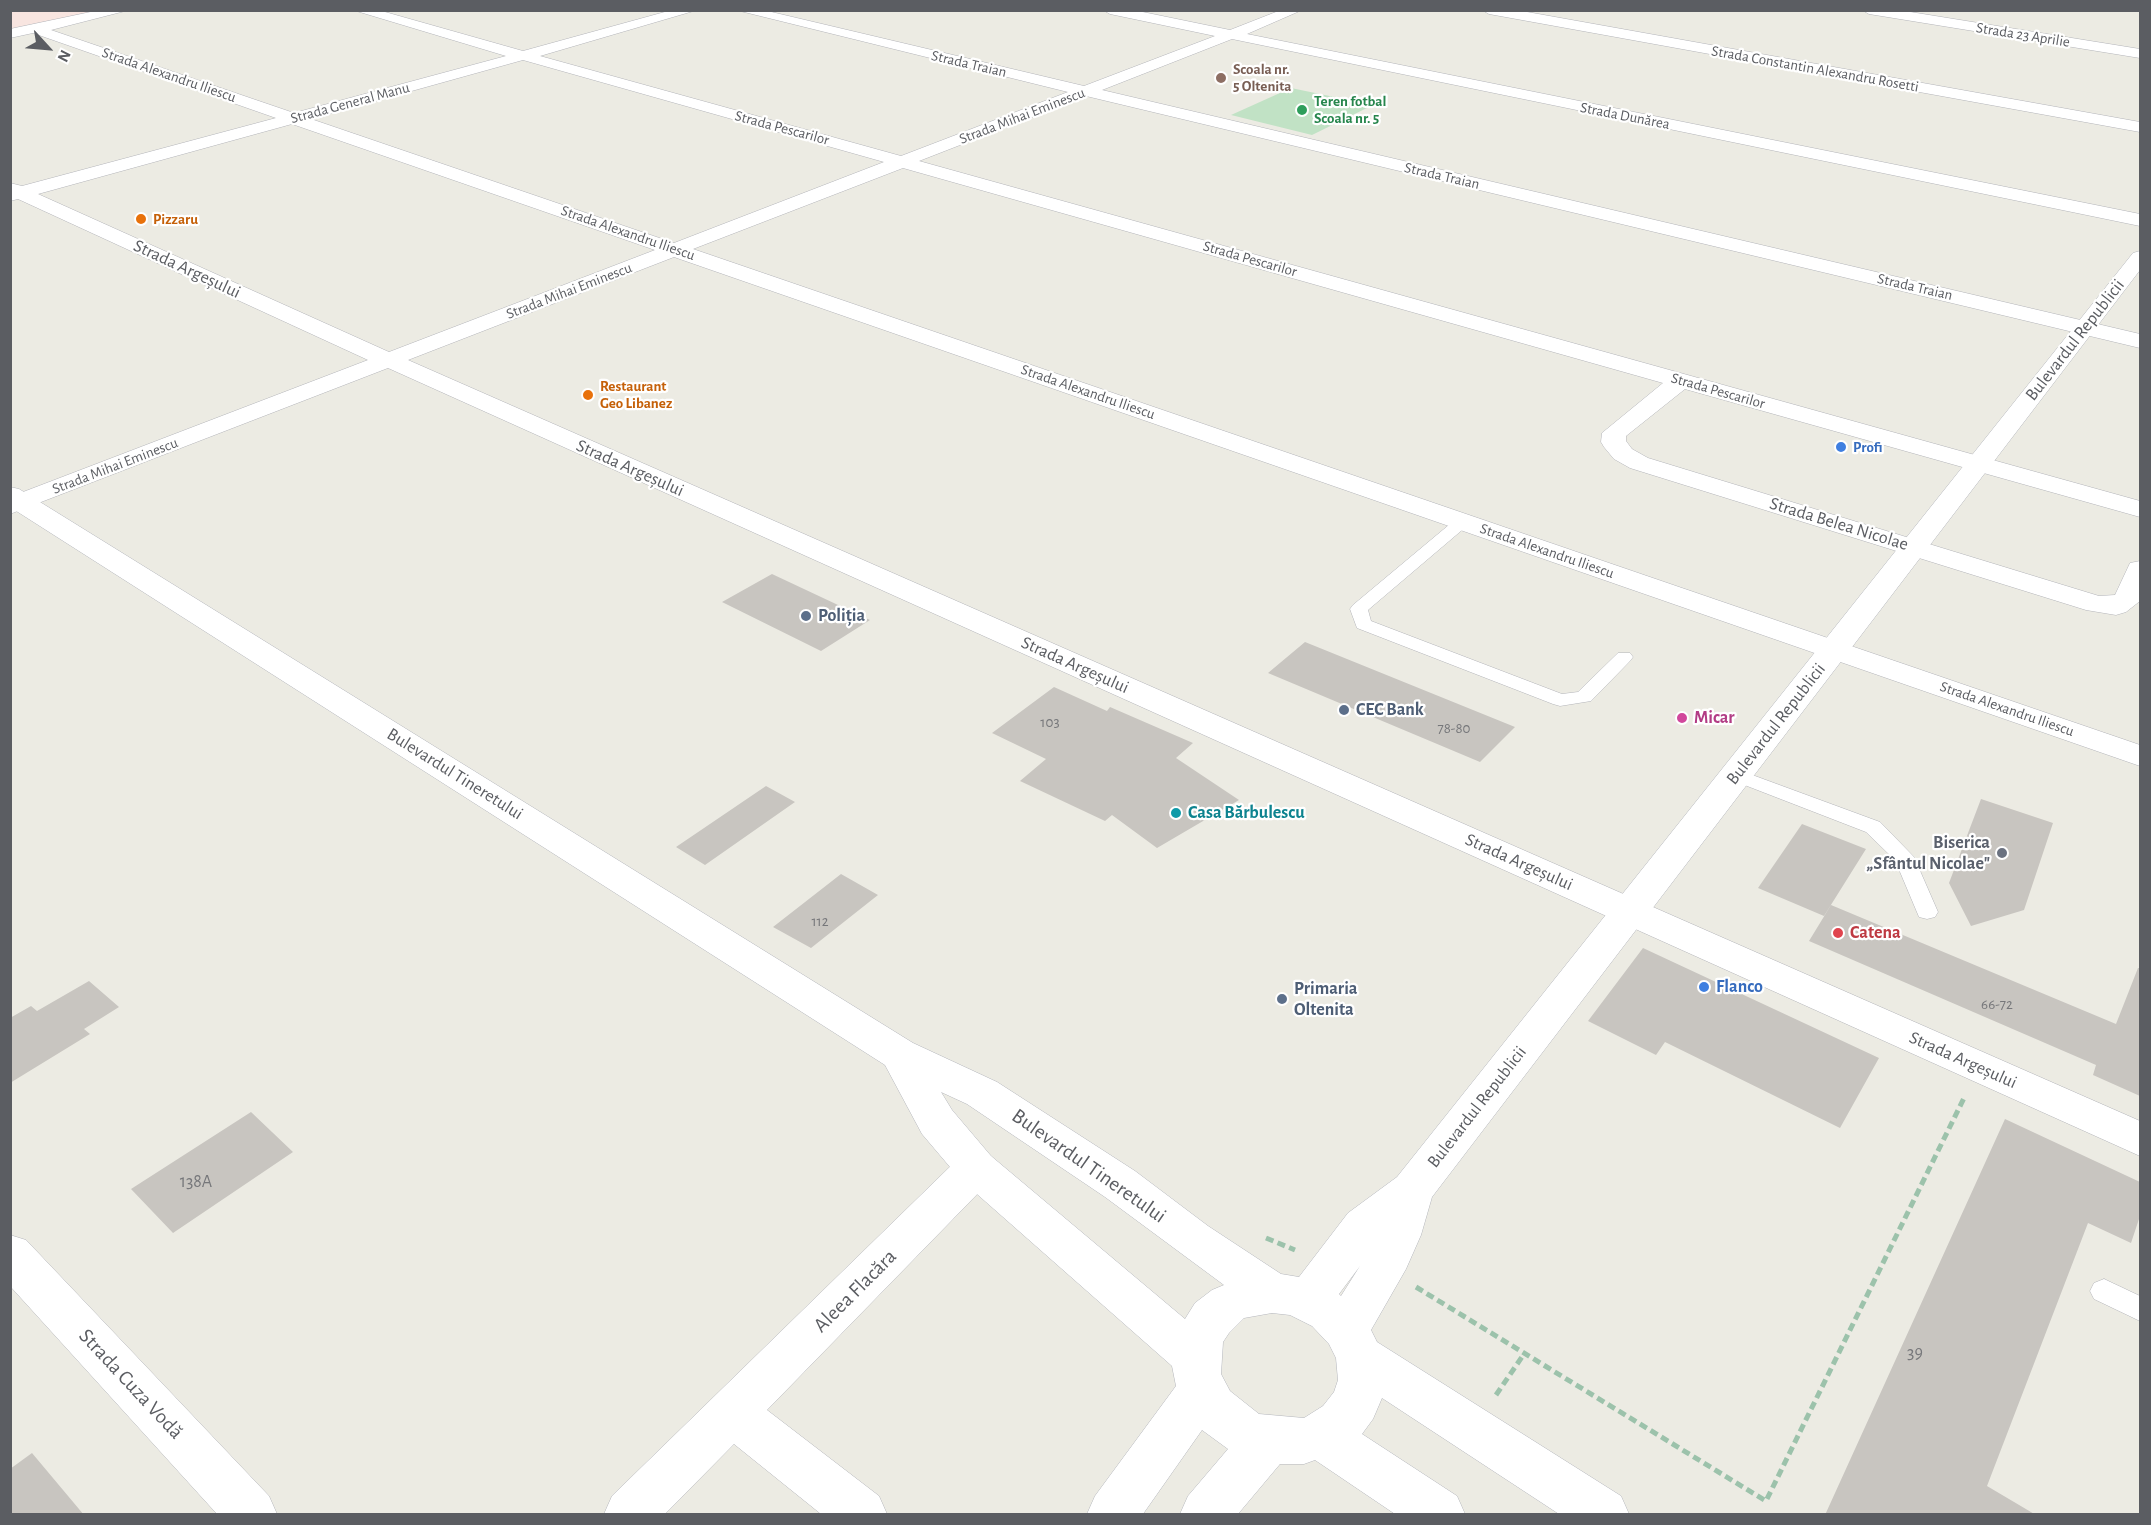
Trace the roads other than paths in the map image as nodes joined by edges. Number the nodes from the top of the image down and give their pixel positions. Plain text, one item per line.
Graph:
1 (122, 10) edge
2 (360, 10) edge
3 (690, 10) edge
4 (743, 10) edge
5 (1110, 10) edge
6 (1295, 10) edge
7 (1489, 10) edge
8 (1869, 10) edge
9 (35, 29) junction
10 (10, 34) edge
11 (1230, 36) junction
12 (2140, 54) edge
13 (523, 56) junction
14 (1085, 91) junction
15 (295, 117) junction
16 (2140, 127) edge
17 (904, 161) junction
18 (14, 192) edge
19 (2140, 220) edge
20 (675, 249) junction
21 (2140, 256) edge
22 (2085, 328) junction
23 (2140, 340) edge
24 (388, 360) junction
25 (1680, 381) junction
26 (1978, 464) junction
27 (14, 501) edge
28 (2137, 504) edge
29 (1462, 522) junction
30 (1914, 547) junction
31 (2140, 569) edge
32 (1834, 649) junction
33 (1624, 657) dead end
34 (2140, 756) edge
35 (1736, 775) junction
36 (1630, 912) junction
37 (1927, 912) dead end
38 (899, 1054) junction
39 (2140, 1139) edge
40 (976, 1168) junction
41 (1412, 1190) junction
42 (10, 1254) edge
43 (2104, 1291) dead end
44 (1290, 1296) junction
45 (2140, 1309) edge
46 (1353, 1343) junction
47 (1199, 1374) junction
48 (734, 1414) junction
49 (1320, 1435) junction
50 (1268, 1440) junction
51 (251, 1515) edge
52 (630, 1515) edge
53 (861, 1515) edge
54 (1113, 1515) edge
55 (1206, 1515) edge
56 (1439, 1515) edge
57 (1603, 1515) edge

1 - 9 street
2 - 13 street, Strada Pescarilor
3 - 13 street, Strada General Manu
4 - 14 street, Strada Traian
5 - 11 street, Strada Dunărea
6 - 11 street, Strada Mihai Eminescu
7 - 16 street, Strada Constantin Alexandru Rosetti
8 - 12 street, Strada 23 Aprilie
9 - 10 street
9 - 15 street, Strada Alexandru Iliescu
11 - 14 street, Strada Mihai Eminescu
11 - 19 street, Strada Dunărea
13 - 15 street, Strada General Manu
13 - 17 street, Strada Pescarilor
14 - 17 street, Strada Mihai Eminescu
14 - 22 street, Strada Traian
15 - 18 street, Strada General Manu
15 - 20 street, Strada Alexandru Iliescu
17 - 20 street, Strada Mihai Eminescu
17 - 25 street, Strada Pescarilor
18 - 24 street, Strada Argeșului
20 - 24 street, Strada Mihai Eminescu
20 - 29 street, Strada Alexandru Iliescu
21 - 22 street, Bulevardul Republicii
22 - 23 street, Strada Traian
22 - 26 street, Bulevardul Republicii
24 - 27 street, Strada Mihai Eminescu
24 - 36 street, Strada Argeșului
25 - 26 street, Strada Pescarilor
25 - 30 street, Strada Belea Nicolae
26 - 28 street, Strada Pescarilor
26 - 30 street, Bulevardul Republicii
27 - 38 street, Bulevardul Tineretului
29 - 32 street, Strada Alexandru Iliescu
29 - 33 lane
30 - 31 street, Strada Belea Nicolae
30 - 32 street, Bulevardul Republicii
32 - 34 street, Strada Alexandru Iliescu
32 - 35 street, Bulevardul Republicii
35 - 36 street, Bulevardul Republicii
35 - 37 lane
36 - 39 street, Strada Argeșului
36 - 41 street, Bulevardul Republicii
38 - 40 street, Bulevardul Tineretului
38 - 44 street, Bulevardul Tineretului
40 - 47 street, Bulevardul Tineretului
40 - 48 street, Aleea Flacăra
41 - 44 street, Bulevardul Republicii
41 - 46 street, Bulevardul Republicii
42 - 51 street, Strada Cuza Vodă
43 - 45 lane
44 - 46 street
44 - 47 street
46 - 49 street
46 - 57 street
47 - 50 street
47 - 54 street
48 - 52 street, Aleea Flacăra
48 - 53 street
49 - 50 street
49 - 56 street
50 - 55 street

